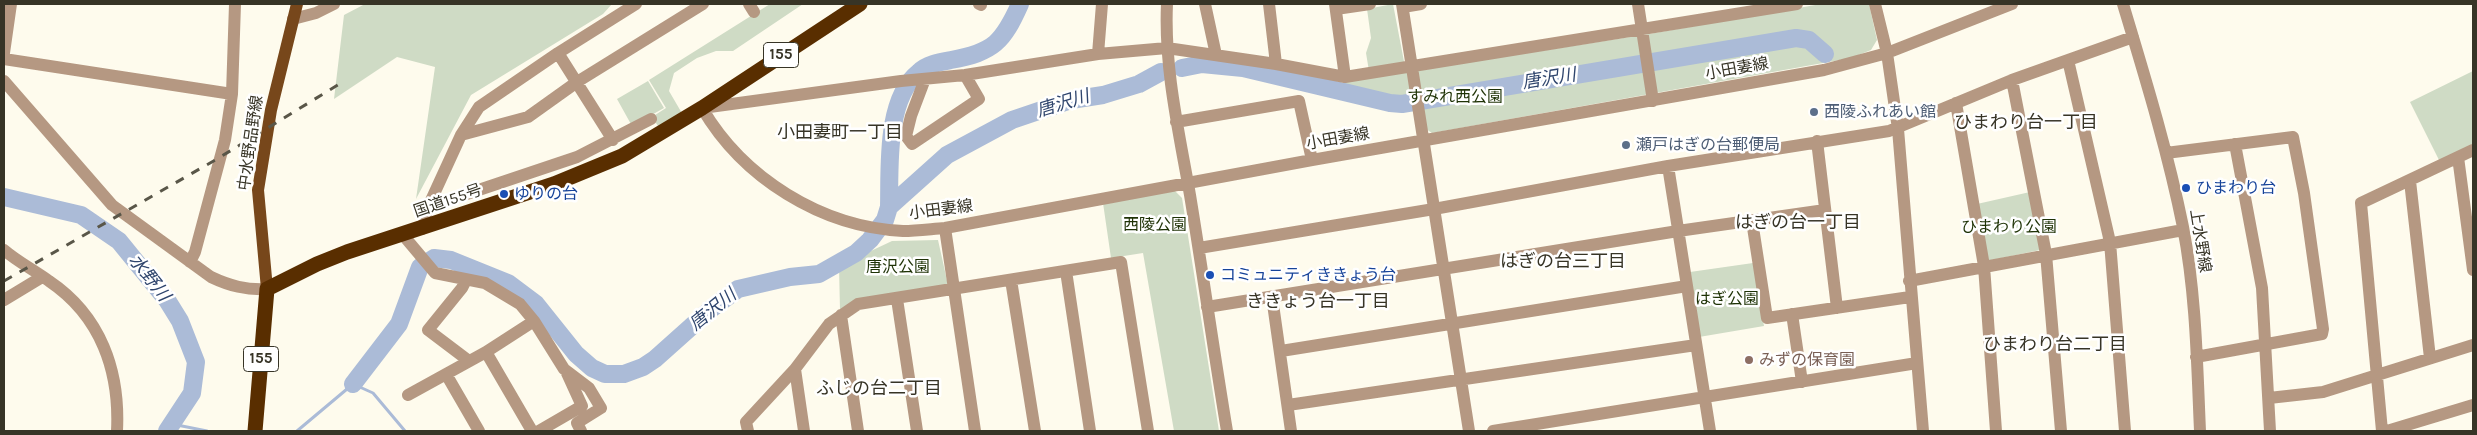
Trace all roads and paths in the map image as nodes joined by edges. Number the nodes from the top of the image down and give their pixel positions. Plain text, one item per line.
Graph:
1 (11, 4) edge
2 (235, 4) edge
3 (297, 4) edge
4 (334, 4) edge
5 (636, 4) edge
6 (703, 4) edge
7 (860, 4) edge
8 (1102, 4) edge
9 (1167, 4) edge
10 (1205, 4) edge
11 (1269, 4) edge
12 (1370, 4) edge
13 (1422, 4) edge
14 (1638, 4) edge
15 (1797, 4) edge
16 (1875, 4) edge
17 (2012, 4) edge
18 (2123, 4) edge
19 (1403, 5) edge
20 (1336, 6) edge
21 (294, 20) junction
22 (1642, 30) junction
23 (2133, 36) junction
24 (1167, 48) junction
25 (4, 53) edge
26 (558, 53) junction
27 (1098, 54) junction
28 (1888, 54) junction
29 (1216, 56) junction
30 (4, 59) edge
31 (2068, 60) junction
32 (1276, 64) junction
33 (1412, 67) junction
34 (966, 75) junction
35 (1345, 77) junction
36 (923, 80) junction
37 (2012, 80) junction
38 (4, 81) edge
39 (577, 82) junction
40 (232, 94) junction
41 (1654, 101) junction
42 (1956, 103) junction
43 (702, 108) junction
44 (651, 118) dead end
45 (1176, 122) junction
46 (1898, 129) junction
47 (462, 135) junction
48 (612, 140) junction
49 (1424, 140) junction
50 (1817, 141) junction
51 (2235, 144) junction
52 (2473, 150) edge
53 (2166, 153) junction
54 (2458, 157) junction
55 (1312, 160) junction
56 (1668, 166) junction
57 (2410, 182) junction
58 (1188, 184) junction
59 (428, 207) junction
60 (1434, 209) junction
61 (1825, 210) junction
62 (1752, 221) junction
63 (422, 228) junction
64 (945, 228) junction
65 (2183, 230) junction
66 (1678, 231) junction
67 (403, 235) junction
68 (2110, 242) junction
69 (1199, 248) junction
70 (4, 250) edge
71 (2046, 254) junction
72 (190, 262) junction
73 (1984, 266) junction
74 (1443, 269) junction
75 (2473, 270) edge
76 (1066, 271) junction
77 (42, 277) junction
78 (466, 280) junction
79 (1011, 280) junction
80 (1909, 281) junction
81 (1687, 286) junction
82 (267, 289) junction
83 (955, 289) junction
84 (1272, 297) junction
85 (1910, 297) junction
86 (897, 299) junction
87 (4, 300) edge
88 (1207, 307) junction
89 (1838, 308) junction
90 (1792, 314) junction
91 (841, 315) junction
92 (534, 321) junction
93 (1452, 324) junction
94 (2266, 344) junction
95 (2473, 345) edge
96 (1696, 346) junction
97 (1281, 351) junction
98 (486, 352) junction
99 (2196, 357) junction
100 (2430, 358) junction
101 (470, 360) junction
102 (1916, 363) junction
103 (564, 369) junction
104 (794, 369) junction
105 (446, 374) junction
106 (2377, 375) junction
107 (1460, 379) junction
108 (1802, 382) junction
109 (408, 395) dead end
110 (1704, 398) junction
111 (2269, 398) junction
112 (1288, 405) junction
113 (2473, 405) edge
114 (255, 430) edge
115 (118, 431) edge
116 (479, 431) edge
117 (532, 431) edge
118 (538, 431) edge
119 (581, 431) edge
120 (748, 431) edge
121 (804, 431) edge
122 (858, 431) edge
123 (917, 431) edge
124 (975, 431) edge
125 (1034, 431) edge
126 (1090, 431) edge
127 (1148, 431) edge
128 (1227, 431) edge
129 (1291, 431) edge
130 (1468, 431) edge
131 (1493, 431) edge
132 (1710, 431) edge
133 (1923, 431) edge
134 (1996, 431) edge
135 (2061, 431) edge
136 (2125, 431) edge
137 (2200, 431) edge
138 (2270, 431) edge
139 (2382, 431) edge
140 (2386, 431) edge

1 - 25 street
2 - 40 street
3 - 21 main road, 中水野品野線
4 - 21 street
5 - 26 street
6 - 39 street
7 - 43 highway, 国道155号 / 155
8 - 27 street
9 - 24 street
10 - 29 street
11 - 32 street
12 - 20 street
13 - 19 street
14 - 22 street
15 - 22 street
16 - 28 street
17 - 28 street, 小田妻線
18 - 23 street, 上水野線
19 - 33 street
20 - 35 street
21 - 82 main road, 中水野品野線
22 - 33 street
22 - 41 street
23 - 31 street
23 - 53 street, 上水野線
24 - 27 street
24 - 29 street
24 - 45 street
26 - 39 street
26 - 47 street
27 - 34 street
28 - 41 street, 小田妻線
28 - 46 street
29 - 32 street
30 - 40 street
31 - 37 street
31 - 68 street
32 - 35 street
33 - 35 street
33 - 49 street
34 - 36 street
34 - 36 street
36 - 43 street
37 - 42 street
37 - 71 street
38 - 72 street
39 - 47 street
39 - 48 street
40 - 72 street
41 - 49 street, 小田妻線
42 - 46 street
42 - 73 street
43 - 63 highway, 国道155号 / 155
43 - 64 street, 小田妻線
44 - 48 street
45 - 55 street
45 - 58 street
46 - 50 street
46 - 80 street
47 - 59 street
48 - 59 street
49 - 55 street, 小田妻線
49 - 60 street
50 - 56 street
50 - 61 street
51 - 53 street
51 - 94 street
51 - 94 street
52 - 54 street
53 - 65 street, 上水野線
54 - 57 street
54 - 75 street
55 - 58 street, 小田妻線
56 - 60 street
56 - 66 street
57 - 100 street
57 - 106 street
58 - 64 street, 小田妻線
58 - 69 street
59 - 63 street
60 - 69 street
60 - 74 street
61 - 62 street
61 - 89 street
62 - 66 street
62 - 90 street
63 - 67 highway, 国道155号 / 155
64 - 83 street
65 - 68 street
65 - 99 street, 上水野線
66 - 74 street
66 - 81 street
67 - 78 street
67 - 82 highway, 国道155号 / 155
68 - 71 street
68 - 136 street
69 - 88 street
70 - 77 street
71 - 73 street
71 - 135 street
72 - 82 street
73 - 80 street
73 - 134 street
74 - 84 street
74 - 93 street
76 - 79 street
76 - 126 street
76 - 127 street
77 - 87 street
77 - 115 street
78 - 92 street
78 - 101 street
79 - 83 street
79 - 125 street
80 - 85 street
81 - 93 street
81 - 96 street
82 - 114 highway, 155
83 - 86 street
83 - 124 street
84 - 88 street
84 - 97 street
85 - 89 street
85 - 102 street
86 - 91 street
86 - 123 street
88 - 128 street
89 - 90 street
90 - 108 street
91 - 104 street
91 - 122 street
92 - 98 street
92 - 103 street
93 - 97 street
93 - 107 street
94 - 99 street
94 - 111 street
95 - 100 street
96 - 107 street
96 - 110 street
97 - 112 street
98 - 101 street
98 - 117 street
99 - 137 street, 上水野線
100 - 106 street
101 - 105 street
102 - 108 street
102 - 133 street
103 - 118 street
103 - 119 street
104 - 120 street
104 - 121 street
105 - 109 street
105 - 116 street
106 - 111 street
106 - 139 street
107 - 112 street
107 - 130 street
108 - 110 street
110 - 131 street
110 - 132 street
111 - 138 street
112 - 129 street
113 - 140 street

